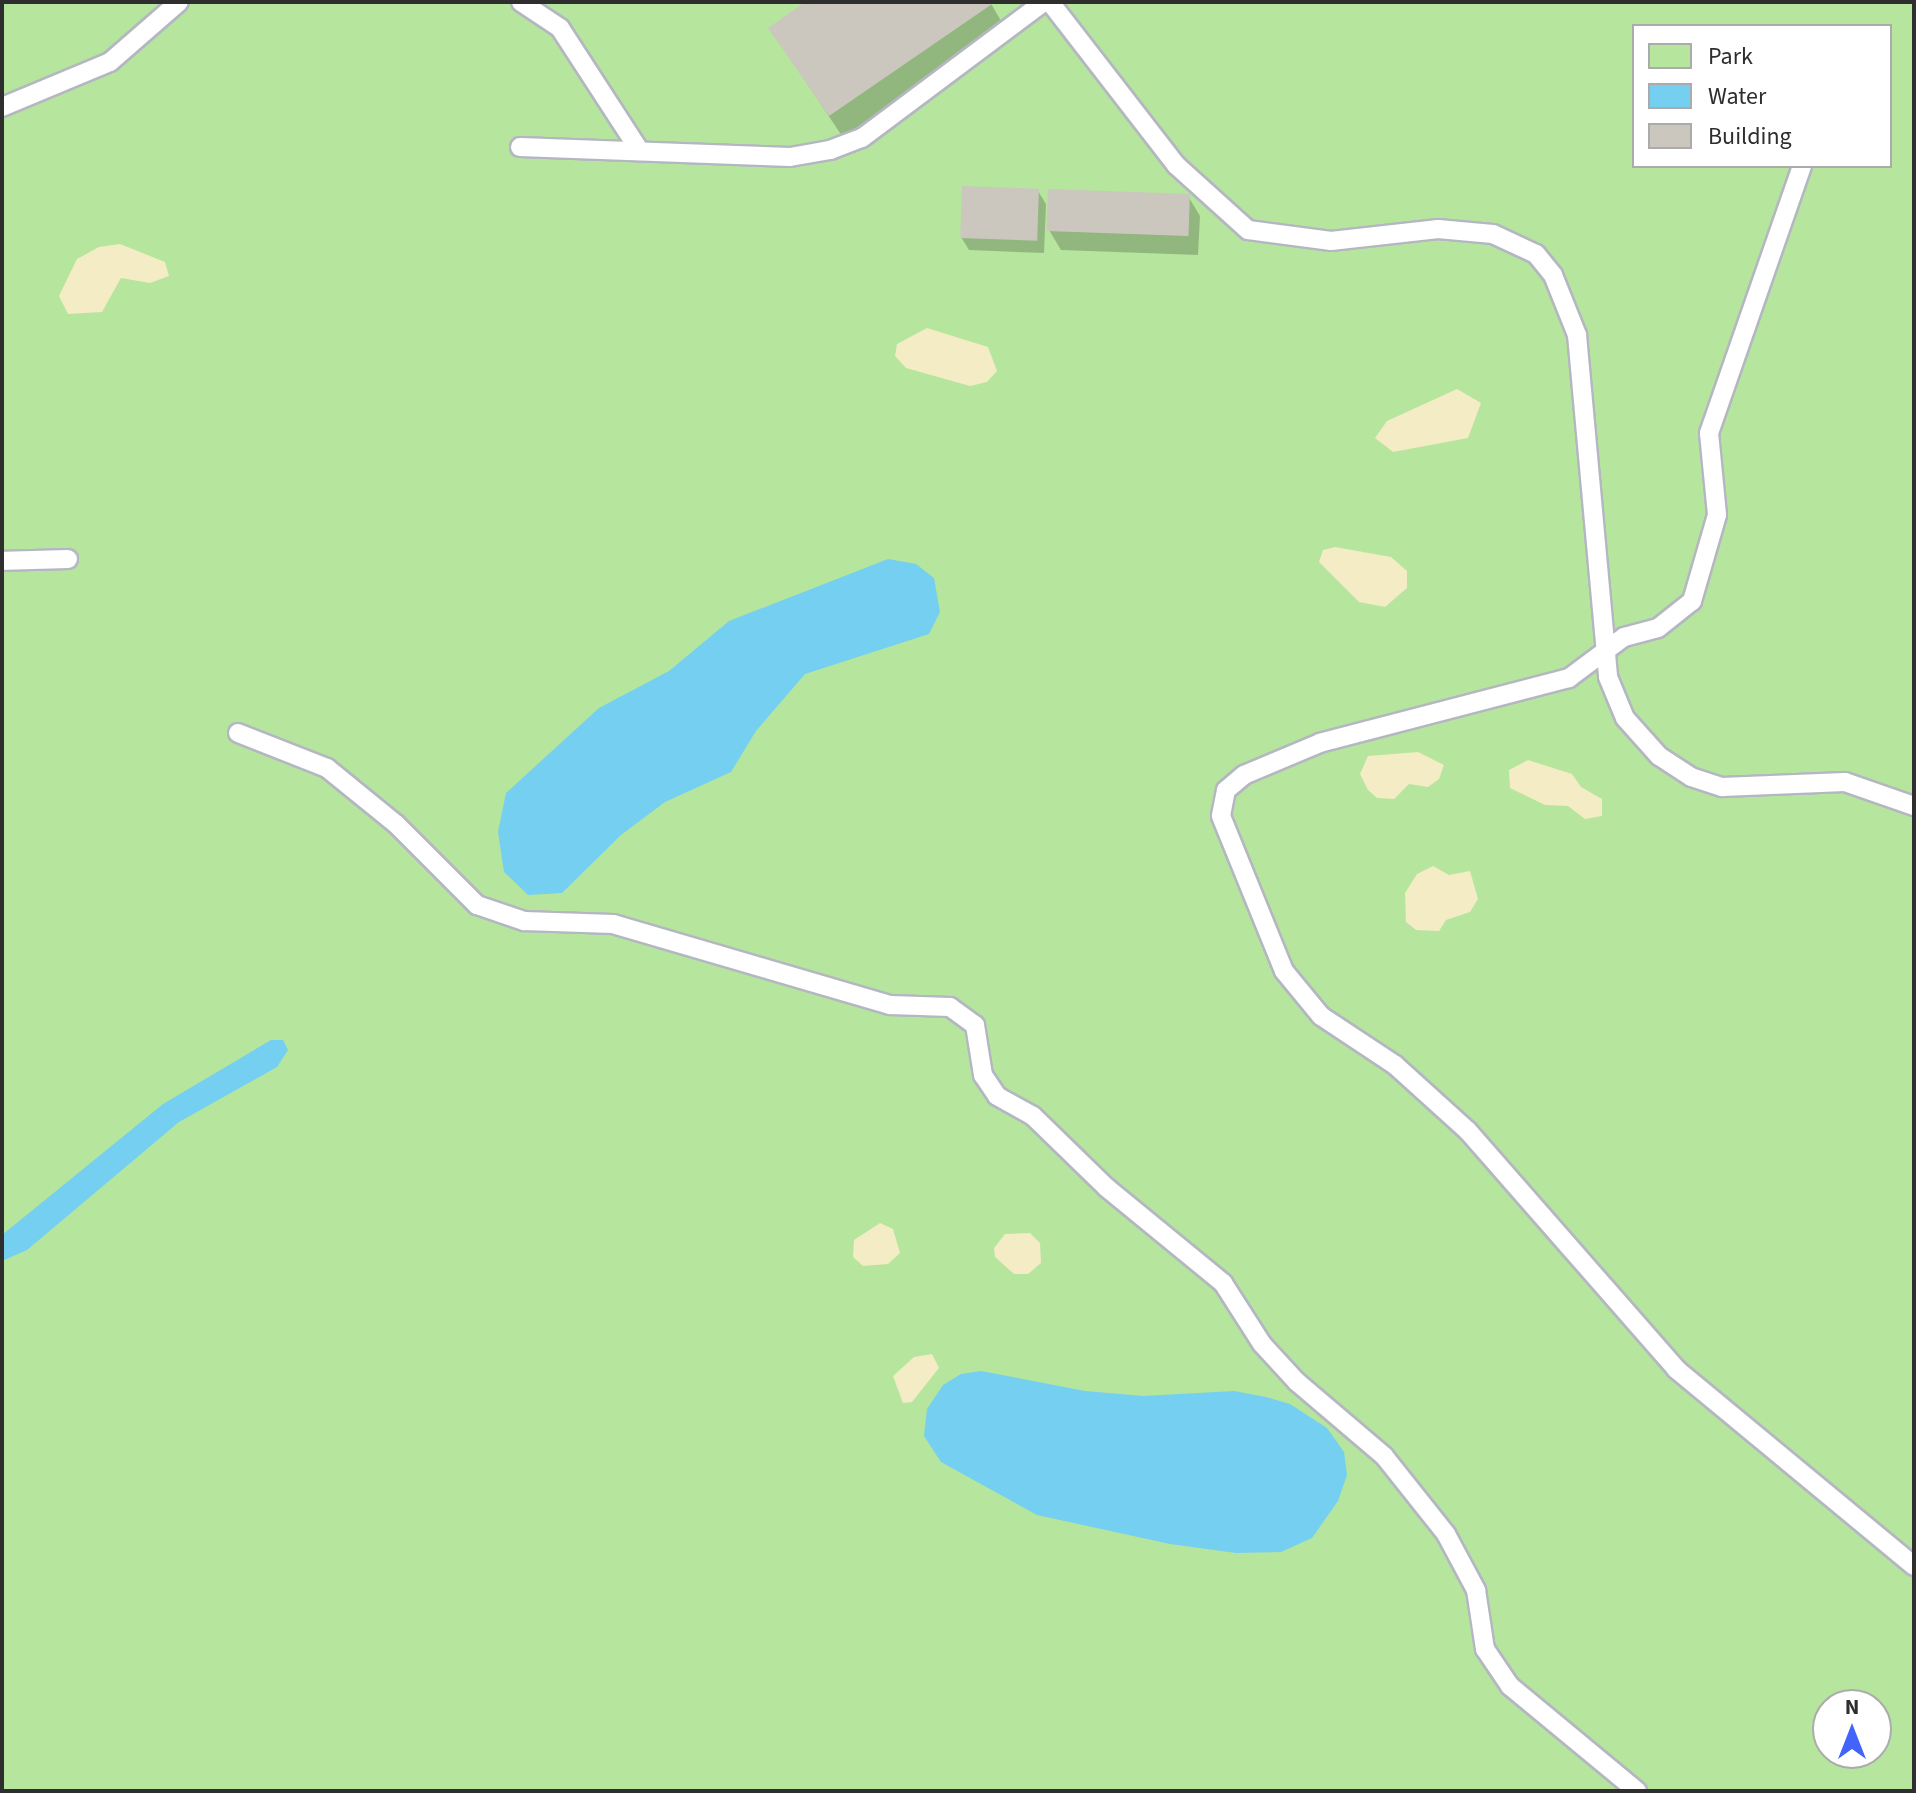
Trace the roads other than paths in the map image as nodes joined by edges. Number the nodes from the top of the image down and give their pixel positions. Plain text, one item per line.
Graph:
1 (179, 2) edge
2 (521, 2) edge
3 (1047, 2) edge
4 (2, 107) edge
5 (520, 147) dead end
6 (640, 151) junction
7 (1801, 168) edge
8 (68, 559) dead end
9 (2, 561) edge
10 (1606, 653) junction
11 (238, 733) dead end
12 (1914, 806) edge
13 (1914, 1566) edge
14 (1637, 1791) edge

1 - 4 lane
2 - 6 lane
3 - 6 lane
3 - 10 lane
5 - 6 lane
7 - 10 lane
8 - 9 lane
10 - 12 lane
10 - 13 lane
11 - 14 lane

